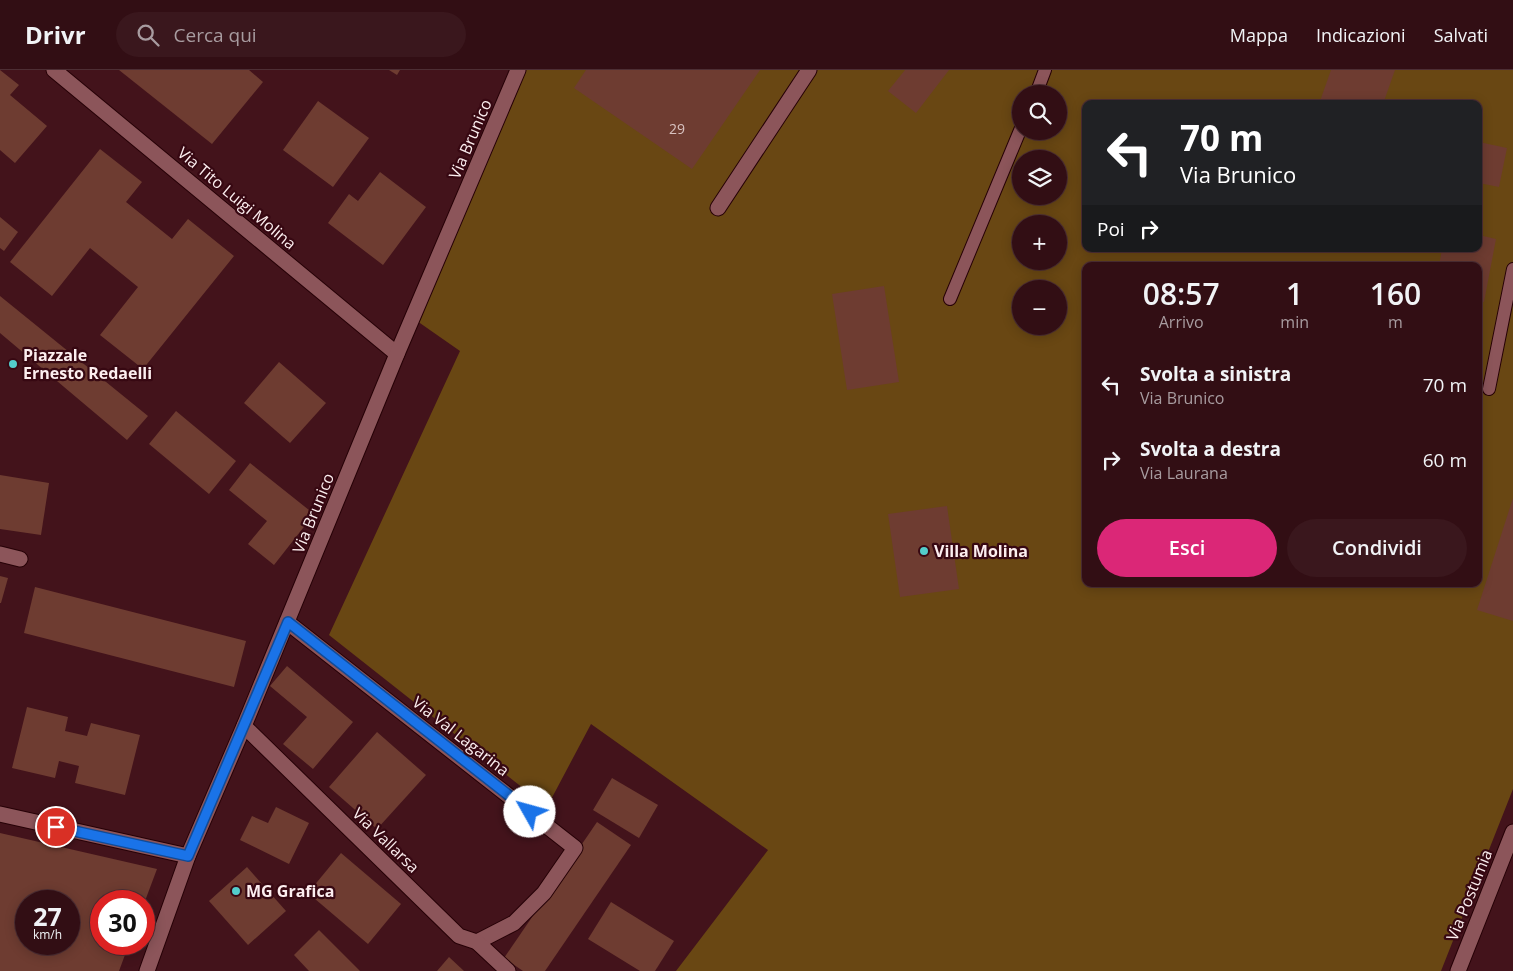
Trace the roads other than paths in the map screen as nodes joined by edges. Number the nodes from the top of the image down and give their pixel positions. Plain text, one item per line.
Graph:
1 (54, 70) edge
2 (518, 70) edge
3 (809, 70) edge
4 (1045, 70) edge
5 (1039, 85) edge
6 (1016, 140) edge
7 (718, 208) dead end
8 (1513, 269) edge
9 (950, 299) dead end
10 (397, 354) junction
11 (1489, 389) dead end
12 (0, 554) edge
13 (20, 560) dead end
14 (288, 622) junction
15 (244, 726) junction
16 (0, 814) edge
17 (1513, 832) edge
18 (188, 856) junction
19 (477, 942) junction
20 (147, 971) edge
21 (508, 971) edge
22 (1458, 971) edge

1 - 10 street, Via Tito Luigi Molina
2 - 10 street, Via Brunico
3 - 7 street
4 - 5 lane
6 - 9 lane
8 - 11 lane
10 - 14 street, Via Brunico
12 - 13 street
14 - 15 street, Via Brunico
14 - 19 street, Via Val Lagarina
15 - 18 street, Via Brunico
15 - 19 street, Via Vallarsa
16 - 18 street
17 - 22 street, Via Postumia
18 - 20 street, Via Brunico
19 - 21 street, Via Vallarsa

